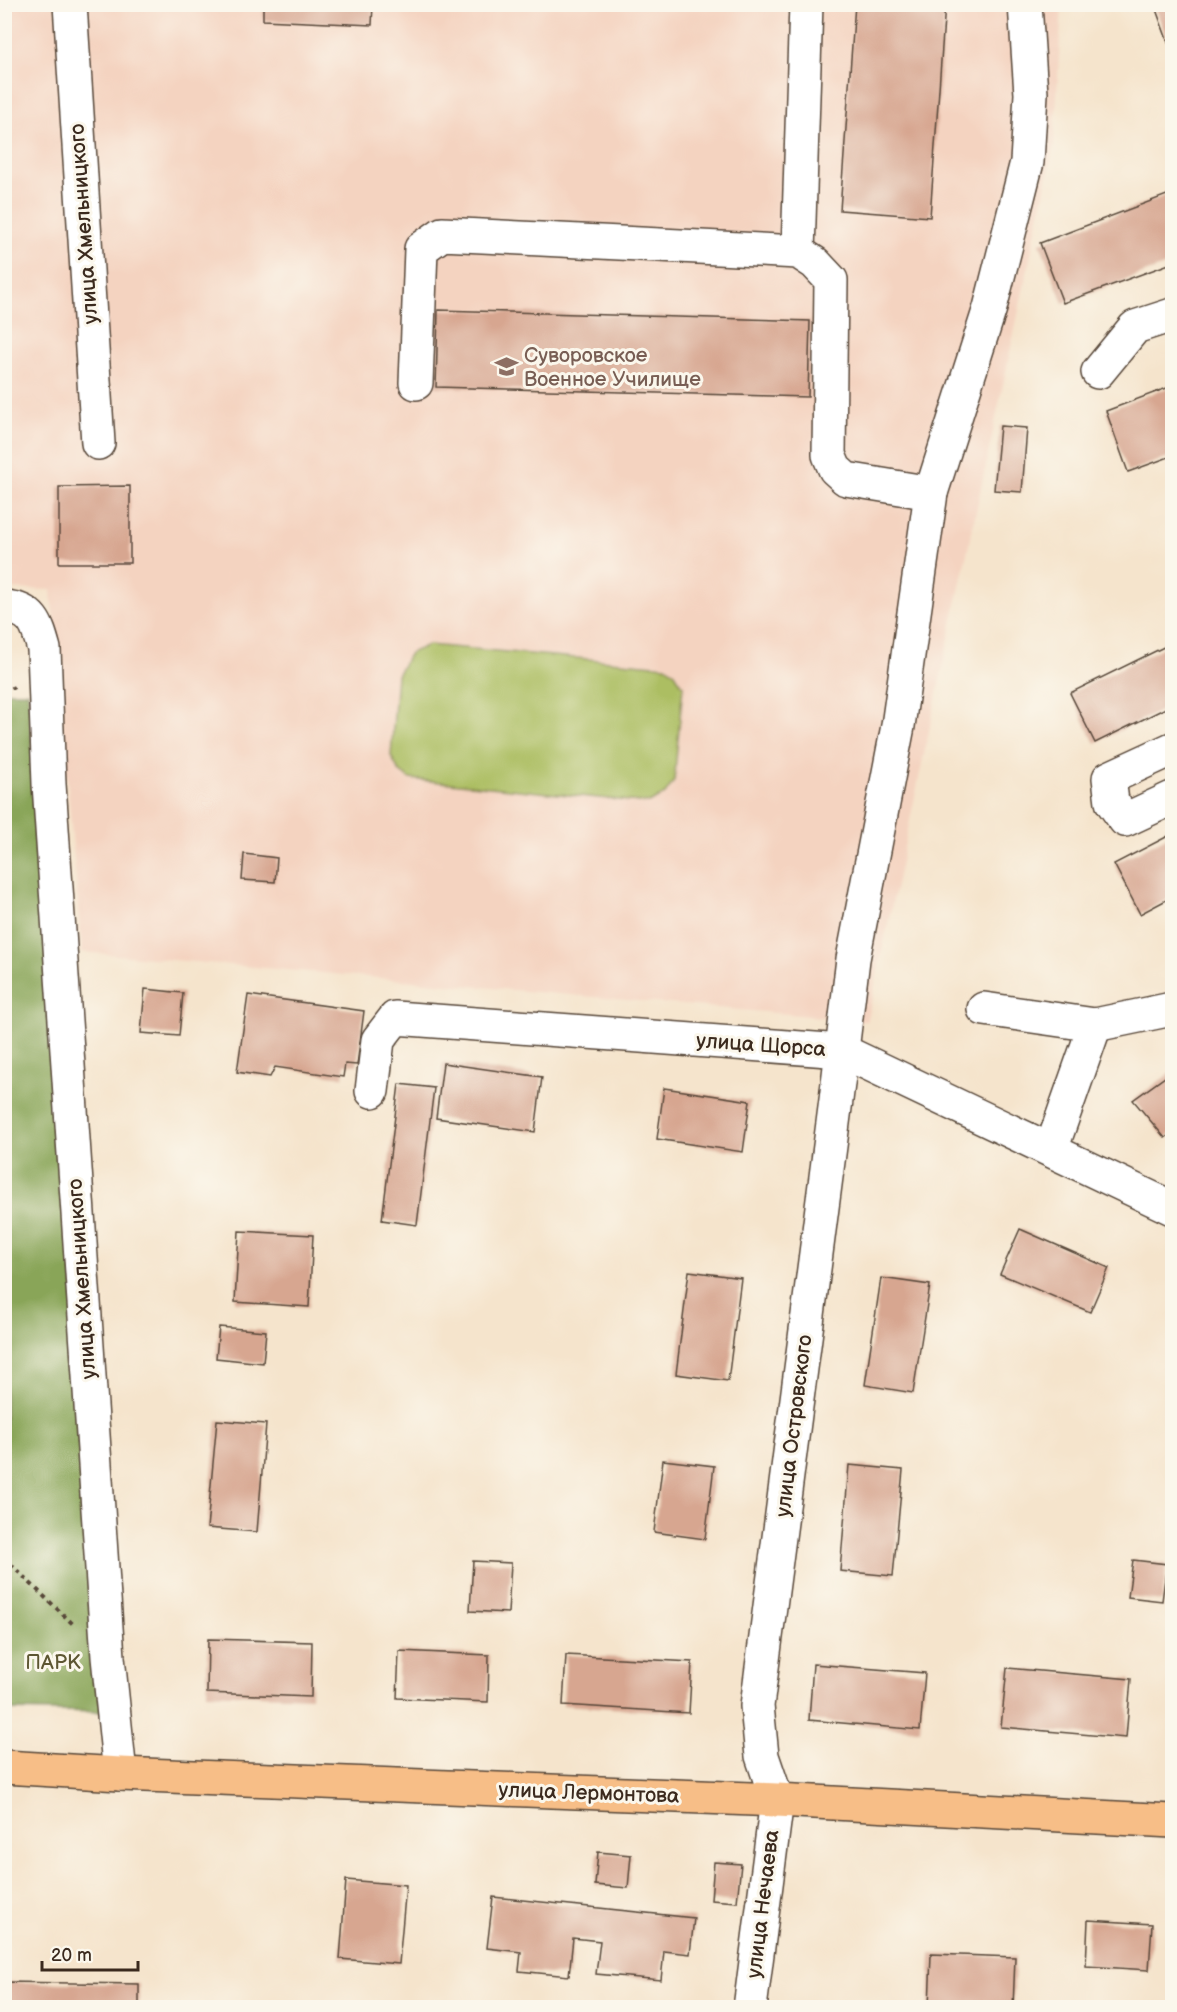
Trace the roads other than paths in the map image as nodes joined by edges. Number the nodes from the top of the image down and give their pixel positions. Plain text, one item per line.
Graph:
1 (70, 4) edge
2 (806, 4) edge
3 (1026, 4) edge
4 (798, 252) junction
5 (1173, 315) edge
6 (1098, 372) dead end
7 (416, 383) dead end
8 (98, 443) dead end
9 (931, 493) junction
10 (4, 607) edge
11 (1173, 749) edge
12 (1173, 798) edge
13 (984, 1009) dead end
14 (1173, 1009) edge
15 (1095, 1025) junction
16 (842, 1051) junction
17 (372, 1091) dead end
18 (1051, 1150) junction
19 (1173, 1208) edge
20 (4, 1767) edge
21 (120, 1774) junction
22 (777, 1800) junction
23 (1173, 1821) edge
24 (750, 2007) edge

1 - 8 street, улица Хмельницкого
2 - 4 street
3 - 9 street, улица Островского
4 - 7 street
4 - 9 street
5 - 6 street
9 - 16 street, улица Островского
10 - 21 street, улица Хмельницкого
11 - 12 street
13 - 15 street
14 - 15 street
15 - 18 street
16 - 17 street, улица Щорса
16 - 18 street, улица Щорса
16 - 22 street, улица Островского
18 - 19 street, улица Щорса
20 - 21 main road, улица Лермонтова
21 - 22 main road, улица Лермонтова
22 - 23 main road, улица Лермонтова
22 - 24 street, улица Нечаева

